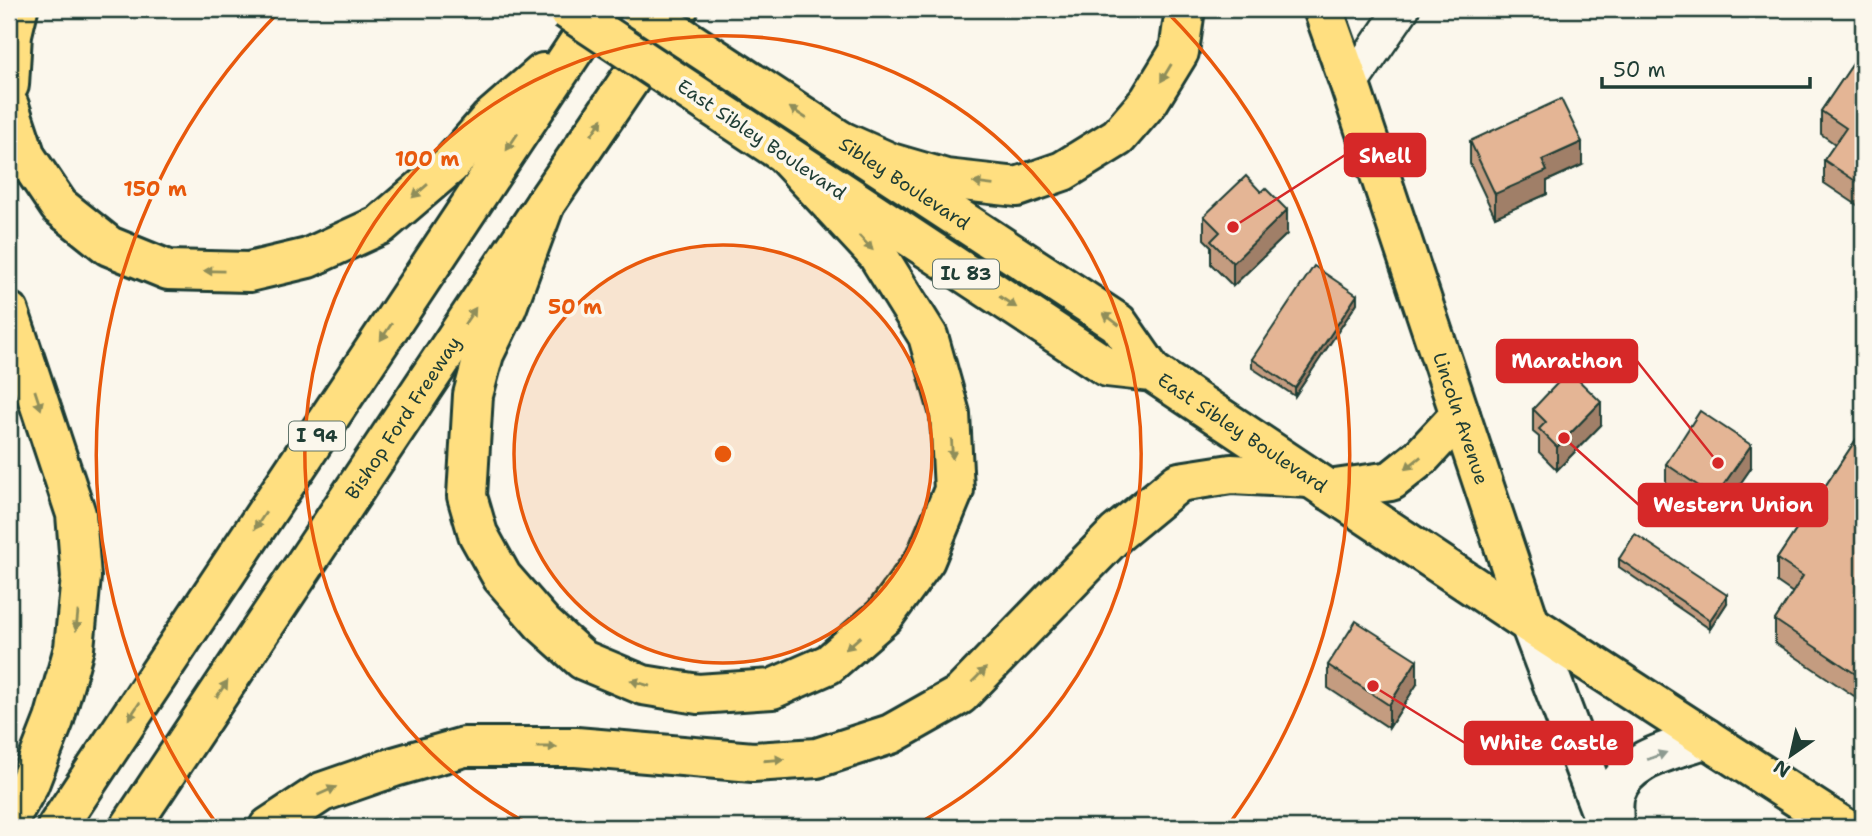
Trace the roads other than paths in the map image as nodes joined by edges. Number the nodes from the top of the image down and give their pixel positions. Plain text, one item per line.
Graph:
1 (18, 9) edge
2 (566, 9) edge
3 (601, 9) edge
4 (640, 9) edge
5 (678, 9) edge
6 (1185, 9) edge
7 (1323, 9) edge
8 (1402, 9) edge
9 (577, 44) junction
10 (9, 85) edge
11 (1350, 85) junction
12 (9, 106) edge
13 (839, 140) junction
14 (787, 156) junction
15 (545, 204) junction
16 (9, 312) edge
17 (1152, 372) junction
18 (1460, 415) junction
19 (1319, 484) junction
20 (1530, 624) junction
21 (1706, 738) junction
22 (9, 820) edge
23 (57, 827) edge
24 (130, 827) edge
25 (269, 827) edge
26 (1607, 827) edge
27 (1614, 827) edge
28 (1843, 827) edge

1 - 10 main road
2 - 14 main road, East Sibley Boulevard / IL 83, bridge
3 - 9 main road, I 94
13 -> 4 main road, Sibley Boulevard, bridge
15 -> 5 main road, Bishop Ford Freeway
6 -> 13 main road
7 - 11 main road, Lincoln Avenue
8 - 11 street
9 -> 12 main road
9 -> 23 main road, I 94
11 - 18 main road, Lincoln Avenue
17 -> 13 main road, Sibley Boulevard
14 -> 15 main road
14 -> 17 main road, East Sibley Boulevard / IL 83
24 -> 15 main road, Bishop Ford Freeway
16 -> 22 main road
17 - 19 main road, East Sibley Boulevard / IL 83
18 -> 19 main road
18 - 20 main road, Lincoln Avenue
19 - 20 main road, East Sibley Boulevard / IL 83
25 -> 19 main road
20 - 21 main road, East Sibley Boulevard / IL 83
20 - 26 street, Lincoln Avenue
27 -> 21 street
21 - 28 main road, East Sibley Boulevard / IL 83

